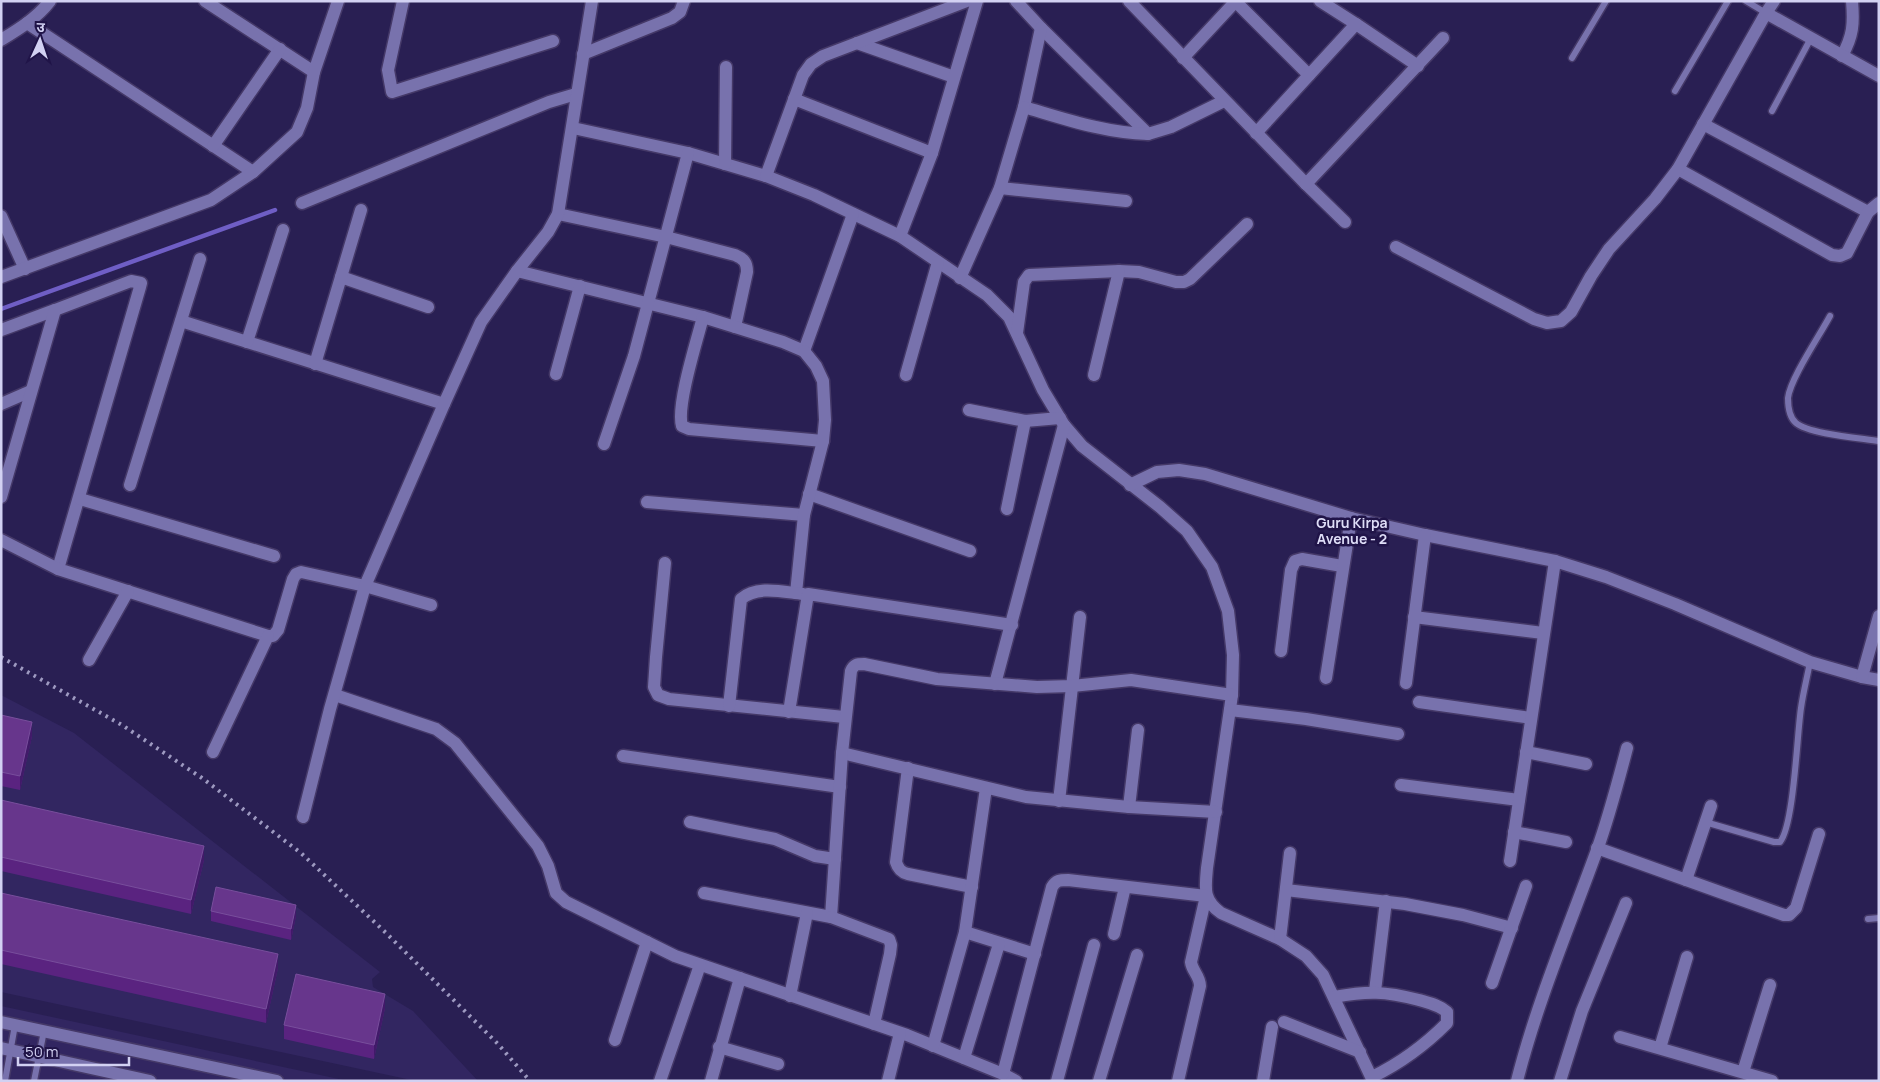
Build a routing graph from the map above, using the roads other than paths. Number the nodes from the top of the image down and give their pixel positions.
1 (50, 1) edge
2 (205, 1) edge
3 (338, 1) edge
4 (403, 1) edge
5 (592, 1) edge
6 (684, 1) edge
7 (967, 1) edge
8 (977, 1) edge
9 (1016, 1) edge
10 (1236, 1) edge
11 (1320, 1) edge
12 (1606, 1) edge
13 (1728, 1) edge
14 (1746, 1) edge
15 (1774, 1) edge
16 (1852, 1) edge
17 (1131, 2) edge
18 (1766, 13) junction
19 (27, 23) junction
20 (1356, 24) junction
21 (1041, 28) junction
22 (1444, 38) dead end
23 (1811, 38) junction
24 (1, 40) edge
25 (554, 41) dead end
26 (857, 43) junction
27 (280, 49) junction
28 (583, 54) junction
29 (1842, 56) junction
30 (1183, 58) junction
31 (1572, 58) dead end
32 (1418, 66) junction
33 (726, 67) dead end
34 (314, 72) junction
35 (1309, 75) junction
36 (1879, 76) edge
37 (954, 77) junction
38 (1675, 91) dead end
39 (576, 94) junction
40 (794, 98) junction
41 (1224, 101) junction
42 (1024, 107) junction
43 (1772, 111) dead end
44 (1702, 124) junction
45 (573, 128) junction
46 (1256, 133) junction
47 (1148, 134) junction
48 (213, 146) junction
49 (688, 153) junction
50 (932, 153) junction
51 (725, 164) junction
52 (1678, 169) junction
53 (253, 172) junction
54 (766, 176) junction
55 (1306, 184) junction
56 (1000, 188) junction
57 (302, 202) dead end
58 (1126, 202) dead end
59 (1879, 203) edge
60 (361, 210) dead end
61 (1868, 212) junction
62 (558, 214) junction
63 (853, 214) junction
64 (1, 216) edge
65 (1345, 222) dead end
66 (1247, 224) dead end
67 (283, 230) dead end
68 (900, 236) junction
69 (666, 237) junction
70 (1396, 247) dead end
71 (200, 259) dead end
72 (938, 262) junction
73 (25, 269) junction
74 (517, 271) junction
75 (1119, 271) junction
76 (1, 277) edge
77 (341, 277) junction
78 (960, 278) junction
79 (580, 286) junction
80 (648, 304) junction
81 (428, 307) dead end
82 (55, 310) junction
83 (1830, 316) dead end
84 (703, 317) junction
85 (181, 322) junction
86 (735, 327) junction
87 (1, 330) edge
88 (1017, 333) junction
89 (247, 342) junction
90 (804, 351) junction
91 (316, 364) junction
92 (556, 374) dead end
93 (1094, 374) dead end
94 (906, 375) dead end
95 (31, 391) junction
96 (1, 404) edge
97 (444, 404) junction
98 (969, 410) dead end
99 (1025, 421) junction
100 (1062, 422) junction
101 (822, 441) junction
102 (1879, 441) edge
103 (604, 444) dead end
104 (130, 485) dead end
105 (1130, 485) junction
106 (809, 494) junction
107 (1, 497) edge
108 (80, 499) junction
109 (647, 502) dead end
110 (1007, 508) dead end
111 (804, 515) junction
112 (1351, 518) junction
113 (1425, 535) junction
114 (1, 540) edge
115 (970, 551) dead end
116 (274, 556) dead end
117 (1555, 561) junction
118 (665, 563) dead end
119 (1342, 566) junction
120 (58, 569) junction
121 (366, 586) junction
122 (128, 591) junction
123 (802, 594) junction
124 (431, 605) dead end
125 (1879, 616) edge
126 (1080, 617) dead end
127 (1414, 617) junction
128 (1012, 625) junction
129 (1543, 633) junction
130 (268, 636) junction
131 (1281, 652) dead end
132 (89, 660) dead end
133 (1810, 662) junction
134 (1862, 677) junction
135 (1326, 678) dead end
136 (1879, 680) edge
137 (1406, 683) dead end
138 (995, 684) junction
139 (1072, 686) junction
140 (335, 694) junction
141 (1232, 695) junction
142 (1419, 702) dead end
143 (728, 706) junction
144 (1230, 710) junction
145 (789, 712) junction
146 (844, 717) junction
147 (1531, 718) junction
148 (1138, 730) dead end
149 (1398, 734) dead end
150 (1627, 748) dead end
151 (213, 752) dead end
152 (1526, 752) junction
153 (842, 753) junction
154 (623, 756) dead end
155 (1586, 764) dead end
156 (908, 768) junction
157 (1401, 785) dead end
158 (840, 787) junction
159 (986, 788) junction
160 (1519, 800) junction
161 (1059, 801) junction
162 (1710, 806) dead end
163 (1128, 807) junction
164 (1216, 812) junction
165 (303, 817) dead end
166 (690, 822) dead end
167 (1705, 822) junction
168 (1514, 832) junction
169 (1819, 834) dead end
170 (1566, 842) dead end
171 (1598, 848) junction
172 (1290, 853) dead end
173 (835, 859) junction
174 (1510, 861) dead end
175 (1686, 880) junction
176 (1526, 886) dead end
177 (972, 887) junction
178 (1125, 887) junction
179 (1286, 890) junction
180 (704, 894) dead end
181 (1206, 896) junction
182 (1386, 902) junction
183 (1626, 903) dead end
184 (807, 913) junction
185 (831, 917) junction
186 (1879, 918) edge
187 (1868, 919) dead end
188 (1512, 928) junction
189 (965, 932) junction
190 (1114, 934) dead end
191 (1280, 939) junction
192 (647, 942) junction
193 (999, 944) junction
194 (1094, 945) dead end
195 (1035, 954) junction
196 (1136, 955) dead end
197 (1687, 956) dead end
198 (700, 965) junction
199 (740, 978) junction
200 (1492, 984) dead end
201 (1770, 985) dead end
202 (1375, 991) junction
203 (790, 996) junction
204 (1334, 997) junction
205 (1, 1022) edge
206 (874, 1024) junction
207 (15, 1025) junction
208 (44, 1031) junction
209 (900, 1033) junction
210 (1620, 1037) dead end
211 (615, 1040) dead end
212 (933, 1046) junction
213 (720, 1047) junction
214 (1660, 1048) junction
215 (6, 1049) edge
216 (1360, 1052) junction
217 (38, 1056) junction
218 (964, 1058) junction
219 (778, 1064) dead end
220 (1743, 1072) junction
221 (1003, 1074) junction
222 (1372, 1079) edge
223 (5, 1081) edge
224 (34, 1081) edge
225 (150, 1081) edge
226 (277, 1081) edge
227 (660, 1081) edge
228 (711, 1081) edge
229 (888, 1081) edge
230 (1015, 1081) edge
231 (1057, 1081) edge
232 (1100, 1081) edge
233 (1178, 1081) edge
234 (1263, 1081) edge
235 (1517, 1081) edge
236 (1560, 1081) edge
237 (1772, 1081) edge

1 - 19 street
2 - 27 street
3 - 34 street
4 - 25 street
5 - 28 street
6 - 28 street
7 - 26 street
8 - 37 street
9 - 21 street
10 - 30 street
10 - 35 street
11 - 20 street
12 - 31 lane
13 - 38 lane
14 - 18 lane
15 - 18 street
16 - 29 street
17 - 30 street
18 - 23 street
18 - 44 street
19 - 24 street
19 - 48 street
20 - 32 street
20 - 35 street
21 - 42 street
21 - 47 street
22 - 32 street
23 - 29 street
23 - 43 lane
26 - 37 street
26 - 40 street
27 - 34 street
27 - 48 street
28 - 39 street
29 - 36 street
30 - 41 street
32 - 55 street
33 - 51 street
34 - 53 street
35 - 46 street
37 - 50 street
39 - 45 street
39 - 57 street
40 - 50 street
40 - 54 street
41 - 46 street
41 - 47 street
42 - 47 street
42 - 56 street
44 - 52 street
44 - 61 street
45 - 49 street
45 - 62 street
46 - 55 street
48 - 53 street
49 - 51 street
49 - 69 street
50 - 68 street
51 - 54 street
52 - 61 street
52 - 70 street
53 - 73 street
54 - 63 street
55 - 65 street
56 - 58 street
56 - 78 street
59 - 61 street
60 - 77 street
62 - 69 street
62 - 74 street
63 - 68 street
63 - 90 street
64 - 73 street
66 - 75 street
67 - 89 street
68 - 72 street
69 - 80 street
69 - 86 street
71 - 85 street
72 - 78 street
72 - 94 street
73 - 76 street
74 - 79 street
74 - 97 street
75 - 88 street
75 - 93 street
77 - 81 street
77 - 91 street
78 - 88 street
79 - 80 street
79 - 92 street
80 - 84 street
80 - 103 street
82 - 87 street
82 - 95 street
82 - 108 street
83 - 102 lane
84 - 86 street
84 - 101 street
85 - 89 street
85 - 104 street
86 - 90 street
88 - 100 street
89 - 91 street
90 - 101 street
91 - 97 street
95 - 96 street
95 - 107 street
97 - 121 street
98 - 99 street
99 - 100 street
99 - 110 street
100 - 105 street
100 - 128 street
101 - 106 street
105 - 112 street
105 - 141 street
106 - 111 street
106 - 115 street
108 - 116 street
108 - 120 street
109 - 111 street
111 - 123 street
112 - 113 street
112 - 119 street
113 - 117 street
113 - 127 street
114 - 120 street
117 - 129 street
117 - 133 street
118 - 143 street
119 - 131 street
119 - 135 street
120 - 122 street
121 - 124 street
121 - 130 street
121 - 140 street
122 - 130 street
122 - 132 street
123 - 128 street
123 - 143 street
123 - 145 street
125 - 134 street
126 - 139 street
127 - 129 street
127 - 137 street
128 - 138 street
129 - 147 street
130 - 151 street
133 - 134 street
133 - 167 lane
134 - 136 street
138 - 139 street
138 - 146 street
139 - 141 street
139 - 161 street
140 - 165 street
140 - 192 street
141 - 144 street
142 - 147 street
143 - 145 street
144 - 149 street
144 - 164 street
145 - 146 street
146 - 153 street
147 - 152 street
148 - 163 street
150 - 171 street
152 - 155 street
152 - 160 street
153 - 156 street
153 - 158 street
154 - 158 street
156 - 159 street
156 - 177 street
157 - 160 street
158 - 173 street
159 - 161 street
159 - 177 street
160 - 168 street
161 - 163 street
162 - 167 street
163 - 164 street
164 - 181 street
166 - 173 street
167 - 175 street
168 - 170 street
168 - 174 street
169 - 175 street
171 - 175 street
171 - 235 street
172 - 179 street
173 - 185 street
176 - 188 street
177 - 189 street
178 - 181 street
178 - 190 street
178 - 195 street
179 - 182 street
179 - 191 street
180 - 184 street
181 - 191 street
181 - 233 street
182 - 188 street
182 - 202 street
183 - 236 street
184 - 185 street
184 - 203 street
185 - 206 street
186 - 187 lane
188 - 200 street
189 - 193 street
189 - 212 street
191 - 204 street
192 - 198 street
192 - 211 street
193 - 195 street
193 - 218 street
194 - 231 street
195 - 221 street
196 - 232 street
197 - 214 street
198 - 199 street
198 - 227 street
199 - 203 street
199 - 213 street
201 - 220 street
202 - 204 street
202 - 222 street
203 - 206 street
204 - 216 street
205 - 207 street
206 - 209 street
207 - 208 street
207 - 215 lane
208 - 217 lane
208 - 226 street
209 - 212 street
209 - 229 street
210 - 214 street
212 - 218 street
213 - 219 street
213 - 228 street
214 - 220 street
215 - 217 street
215 - 223 lane
216 - 222 street
216 - 234 street
217 - 224 lane
217 - 225 street
218 - 221 street
220 - 237 street
221 - 230 street

